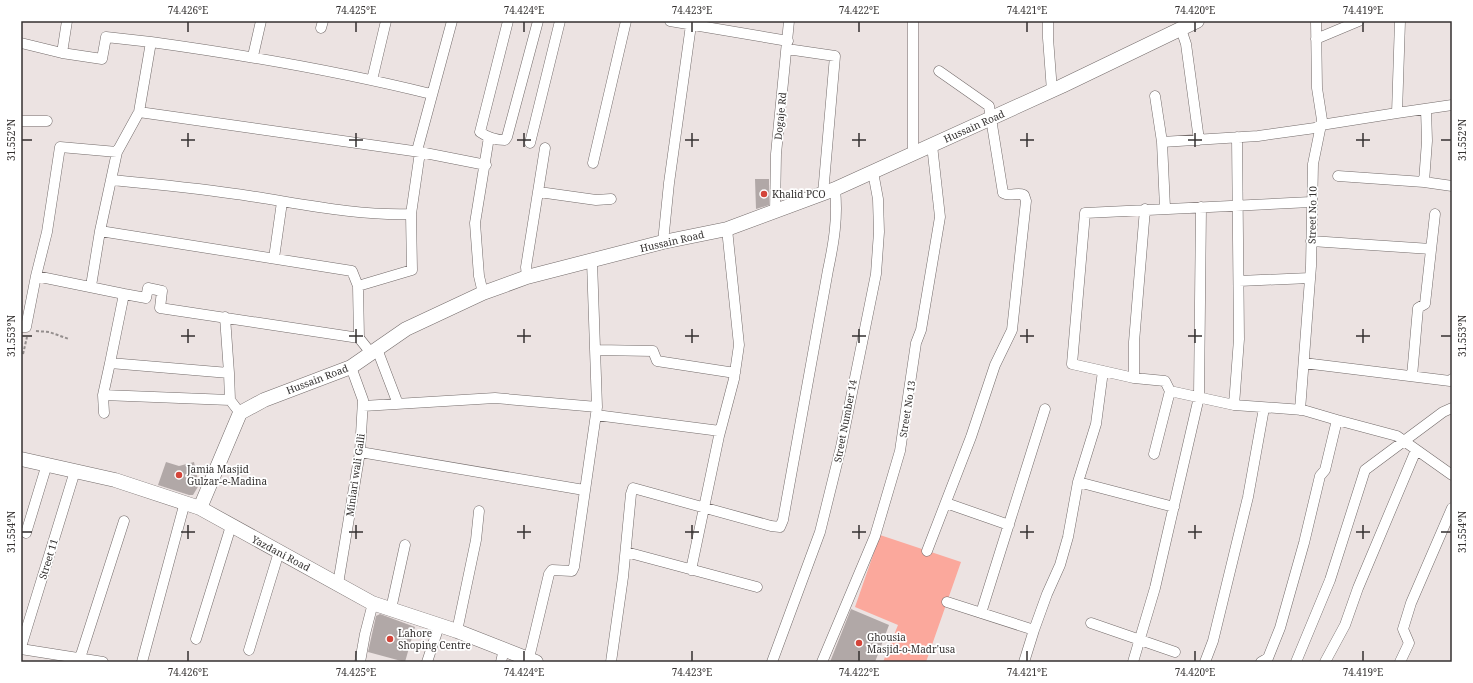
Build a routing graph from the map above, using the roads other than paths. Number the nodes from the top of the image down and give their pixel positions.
1 (67, 21) edge
2 (261, 21) edge
3 (386, 21) edge
4 (452, 21) edge
5 (508, 21) edge
6 (538, 21) edge
7 (560, 21) edge
8 (626, 21) edge
9 (670, 21) edge
10 (789, 21) edge
11 (914, 21) edge
12 (1048, 21) edge
13 (1198, 21) edge
14 (1316, 21) edge
15 (1359, 21) edge
16 (1400, 21) edge
17 (707, 24) edge
18 (691, 25) junction
19 (1181, 29) junction
20 (1316, 39) junction
21 (150, 42) junction
22 (21, 43) edge
23 (788, 45) junction
24 (62, 53) junction
25 (253, 56) junction
26 (938, 71) dead end
27 (372, 80) junction
28 (1052, 91) junction
29 (431, 94) junction
30 (1155, 96) dead end
31 (1452, 105) edge
32 (1426, 109) junction
33 (139, 112) junction
34 (1397, 113) junction
35 (992, 118) junction
36 (21, 121) edge
37 (47, 121) dead end
38 (1321, 125) junction
39 (489, 137) junction
40 (1237, 137) junction
41 (1199, 140) junction
42 (1162, 142) junction
43 (530, 143) dead end
44 (932, 145) junction
45 (545, 148) dead end
46 (117, 152) junction
47 (420, 152) junction
48 (913, 154) junction
49 (592, 163) dead end
50 (486, 165) junction
51 (873, 172) junction
52 (1338, 176) dead end
53 (112, 180) junction
54 (1424, 182) junction
55 (1452, 186) edge
56 (829, 191) junction
57 (539, 192) junction
58 (611, 199) dead end
59 (282, 202) junction
60 (1311, 202) junction
61 (1237, 205) junction
62 (1200, 207) junction
63 (1165, 208) junction
64 (1145, 209) junction
65 (775, 211) junction
66 (411, 214) junction
67 (1435, 214) dead end
68 (727, 229) junction
69 (100, 230) junction
70 (1311, 241) junction
71 (663, 242) junction
72 (1431, 249) junction
73 (274, 258) junction
74 (592, 261) junction
75 (36, 276) junction
76 (527, 277) junction
77 (1310, 278) junction
78 (1239, 281) junction
79 (91, 286) junction
80 (358, 286) junction
81 (483, 293) junction
82 (124, 294) junction
83 (225, 317) junction
84 (25, 328) edge
85 (359, 338) junction
86 (597, 350) junction
87 (374, 351) junction
88 (110, 363) junction
89 (1304, 363) junction
90 (351, 367) junction
91 (1103, 371) junction
92 (229, 373) junction
93 (735, 373) junction
94 (1412, 376) junction
95 (1134, 378) junction
96 (1452, 380) edge
97 (1170, 391) junction
98 (103, 395) junction
99 (1199, 397) junction
100 (230, 400) junction
101 (398, 404) junction
102 (1234, 405) junction
103 (362, 406) junction
104 (1264, 408) junction
105 (1452, 408) edge
106 (1045, 409) dead end
107 (1300, 410) junction
108 (597, 411) junction
109 (104, 413) dead end
110 (240, 413) junction
111 (1337, 420) junction
112 (720, 432) junction
113 (1406, 441) junction
114 (1416, 450) junction
115 (360, 452) junction
116 (1154, 454) dead end
117 (21, 459) edge
118 (47, 464) junction
119 (75, 471) junction
120 (1452, 475) edge
121 (1078, 482) junction
122 (584, 490) junction
123 (185, 502) junction
124 (946, 503) junction
125 (704, 507) junction
126 (1174, 507) junction
127 (200, 508) junction
128 (1452, 508) edge
129 (479, 511) dead end
130 (124, 521) dead end
131 (1008, 525) junction
132 (231, 526) junction
133 (26, 533) dead end
134 (404, 545) dead end
135 (927, 551) dead end
136 (279, 552) junction
137 (626, 552) junction
138 (691, 570) junction
139 (338, 584) junction
140 (757, 587) dead end
141 (947, 602) dead end
142 (373, 603) junction
143 (391, 609) junction
144 (981, 613) junction
145 (1091, 623) dead end
146 (439, 626) junction
147 (1034, 630) junction
148 (457, 631) junction
149 (196, 640) dead end
150 (1140, 640) junction
151 (21, 648) edge
152 (249, 650) dead end
153 (1174, 652) dead end
154 (503, 655) edge
155 (80, 658) junction
156 (532, 660) edge
157 (1269, 661) edge
158 (103, 662) edge
159 (142, 662) edge
160 (360, 662) edge
161 (427, 662) edge
162 (610, 662) edge
163 (772, 662) edge
164 (822, 662) edge
165 (1024, 662) edge
166 (1133, 662) edge
167 (1205, 662) edge
168 (1296, 662) edge
169 (1326, 662) edge
170 (1400, 662) edge

1 - 24 street
2 - 25 street
3 - 27 street
4 - 29 street
5 - 39 street
6 - 39 street
7 - 43 street
8 - 49 street
9 - 18 street
10 - 23 street, Dogaje Rd
11 - 48 street
12 - 28 street
13 - 19 street, Hussain Road
14 - 20 street, Street No 10
15 - 20 street
16 - 34 street
17 - 18 street
17 - 23 street
18 - 71 street
19 - 28 street, Hussain Road
19 - 41 street
20 - 38 street, Street No 10
21 - 24 street
21 - 25 street
21 - 33 street
22 - 24 street
23 - 56 street
23 - 65 street, Dogaje Rd
25 - 27 street
26 - 35 street
27 - 29 street
28 - 35 street, Hussain Road
29 - 47 street
30 - 42 street
31 - 32 street
32 - 34 street
32 - 54 street
33 - 46 street
33 - 47 street
34 - 38 street
35 - 44 street, Hussain Road
35 - 124 street
36 - 37 street
38 - 40 street
38 - 60 street, Street No 10
39 - 50 street
40 - 41 street
40 - 61 street
41 - 42 street
42 - 63 street
44 - 48 street, Hussain Road
44 - 164 street, Street No 13
45 - 57 street
46 - 53 street
46 - 75 street
47 - 50 street
47 - 66 street
48 - 51 street, Hussain Road
50 - 81 street
51 - 56 street, Hussain Road
51 - 163 street, Street Number 14
52 - 54 street
53 - 59 street
53 - 69 street
54 - 55 street
56 - 65 street, Hussain Road
56 - 125 street
57 - 58 street
57 - 76 street
59 - 66 street
59 - 73 street
60 - 61 street
60 - 70 street, Street No 10
61 - 62 street
61 - 78 street
62 - 63 street
62 - 99 street
63 - 64 street
64 - 91 street
64 - 95 street
65 - 68 street, Hussain Road
66 - 80 street
67 - 72 street
68 - 71 street, Hussain Road
68 - 93 street
69 - 73 street
69 - 79 street
70 - 72 street
70 - 77 street, Street No 10
71 - 74 street, Hussain Road
72 - 94 street
73 - 80 street
74 - 76 street, Hussain Road
74 - 86 street
75 - 79 street
75 - 84 street
76 - 81 street, Hussain Road
77 - 78 street
77 - 89 street, Street No 10
78 - 102 street
79 - 82 street
80 - 85 street
81 - 87 street, Hussain Road
82 - 83 street
82 - 88 street
83 - 85 street
83 - 92 street
85 - 87 street
86 - 93 street
86 - 108 street
87 - 90 street, Hussain Road
87 - 101 street
88 - 92 street
88 - 98 street
89 - 94 street
89 - 107 street, Street No 10
90 - 103 street, Miniari wali Galli
90 - 110 street, Hussain Road
91 - 95 street
91 - 121 street
92 - 100 street
93 - 112 street
94 - 96 street
95 - 97 street
97 - 99 street
97 - 116 street
98 - 100 street
98 - 109 street
99 - 102 street
99 - 126 street
100 - 110 street
101 - 103 street
101 - 108 street
102 - 104 street
103 - 115 street, Miniari wali Galli
104 - 107 street
104 - 167 street
105 - 113 street
106 - 131 street
107 - 111 street
108 - 112 street
108 - 122 street
110 - 127 street
111 - 113 street
111 - 157 street
112 - 125 street
113 - 114 street
113 - 168 street
114 - 120 street
114 - 169 street
115 - 122 street
115 - 139 street, Miniari wali Galli
117 - 118 street, Yazdani Road
118 - 119 street, Yazdani Road
118 - 133 street
119 - 123 street, Yazdani Road
119 - 151 street, Street 11
121 - 126 street
121 - 147 street
122 - 156 street
123 - 127 street, Yazdani Road
123 - 159 street
124 - 131 street
124 - 135 street
125 - 137 street
125 - 138 street
126 - 150 street
127 - 132 street, Yazdani Road
128 - 170 street
129 - 148 street
130 - 155 street
131 - 144 street
132 - 136 street, Yazdani Road
132 - 149 street
134 - 143 street
136 - 139 street, Yazdani Road
136 - 152 street
137 - 138 street
137 - 162 street
138 - 140 street
139 - 142 street, Yazdani Road
141 - 144 street
142 - 143 street, Yazdani Road
142 - 160 street
143 - 146 street, Yazdani Road
144 - 147 street
145 - 150 street
146 - 148 street, Yazdani Road
146 - 161 street
147 - 165 street
148 - 154 street, Yazdani Road
150 - 153 street
150 - 166 street
151 - 155 street
154 - 156 street, Yazdani Road
155 - 158 street

